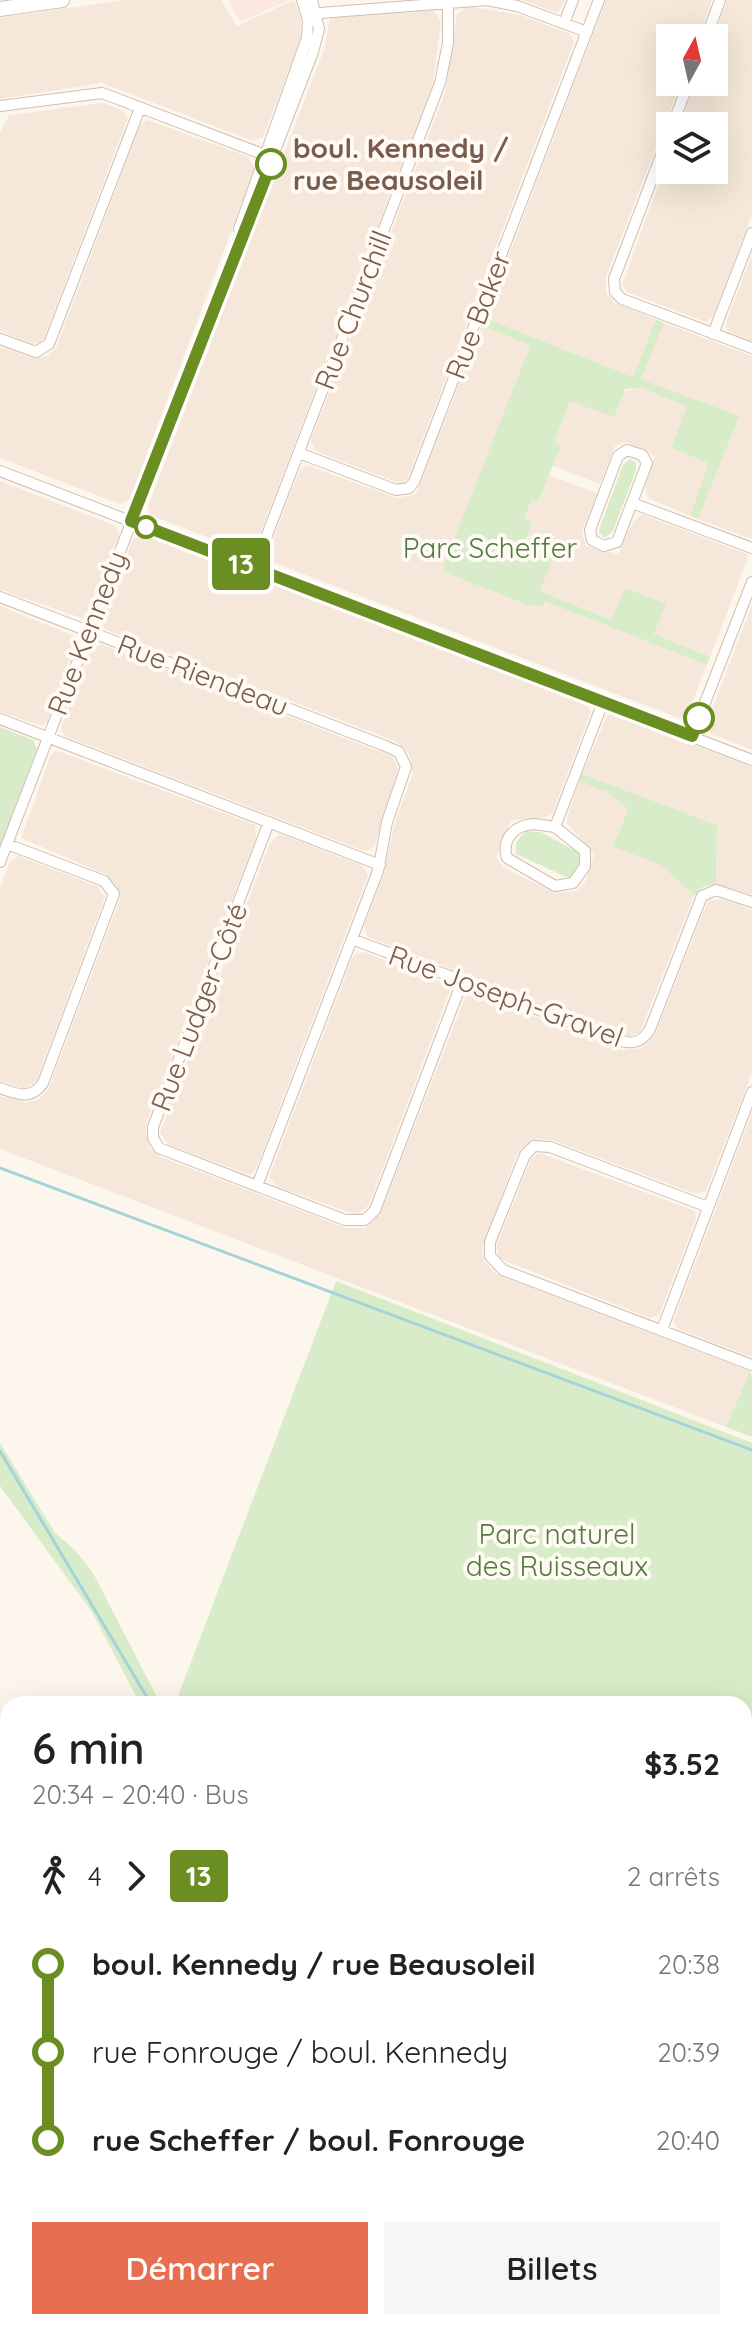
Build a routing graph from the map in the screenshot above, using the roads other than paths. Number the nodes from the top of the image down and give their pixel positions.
1 (62, 0) edge
2 (302, 0) edge
3 (312, 0) edge
4 (573, 0) edge
5 (599, 0) edge
6 (720, 0) edge
7 (448, 1) edge
8 (0, 9) edge
9 (312, 13) junction
10 (564, 23) junction
11 (711, 24) edge
12 (587, 32) junction
13 (1, 107) edge
14 (140, 108) junction
15 (269, 157) junction
16 (656, 170) edge
17 (752, 233) edge
18 (713, 334) junction
19 (0, 339) edge
20 (752, 348) edge
21 (299, 453) junction
22 (0, 471) edge
23 (632, 503) junction
24 (131, 521) junction
25 (752, 548) edge
26 (254, 569) junction
27 (752, 582) edge
28 (0, 597) edge
29 (88, 631) junction
30 (603, 702) junction
31 (0, 719) edge
32 (692, 736) junction
33 (47, 737) junction
34 (752, 760) edge
35 (269, 822) junction
36 (555, 827) junction
37 (7, 844) junction
38 (0, 862) edge
39 (380, 865) junction
40 (752, 902) edge
41 (352, 939) junction
42 (462, 982) junction
43 (0, 1088) edge
44 (752, 1092) edge
45 (257, 1186) junction
46 (708, 1207) junction
47 (662, 1330) junction
48 (752, 1365) edge

1 - 8 main road
2 - 9 street, Rue Kennedy
3 - 9 street, Rue Kennedy
4 - 10 street
5 - 12 street, Rue Baker
6 - 11 street
7 - 9 street
7 - 10 street
7 - 21 street, Rue Churchill
9 - 15 street, Rue Kennedy
10 - 12 street
12 - 21 street, Rue Baker
13 - 14 street
14 - 15 street
14 - 19 street
15 - 24 street, Rue Kennedy
16 - 18 street
17 - 18 street
18 - 20 street
21 - 26 street, Rue Churchill
22 - 24 street
23 - 23 street
23 - 25 street
24 - 26 street
24 - 29 street, Rue Kennedy
26 - 30 street
27 - 32 street
28 - 29 street, Rue Riendeau
29 - 33 street, Rue Kennedy
29 - 39 street, Rue Riendeau
30 - 32 street
30 - 36 street
31 - 33 street
32 - 34 street
33 - 35 street
33 - 37 street, Rue Kennedy
35 - 39 street
35 - 45 street, Rue Ludger-Côté
36 - 36 street
37 - 38 street, Rue Kennedy
37 - 43 street
39 - 41 street
40 - 42 street, Rue Joseph-Gravel
41 - 42 street, Rue Joseph-Gravel
41 - 45 street
42 - 45 street, Rue Ludger-Côté
44 - 46 street
46 - 47 street
46 - 47 street
47 - 48 street

